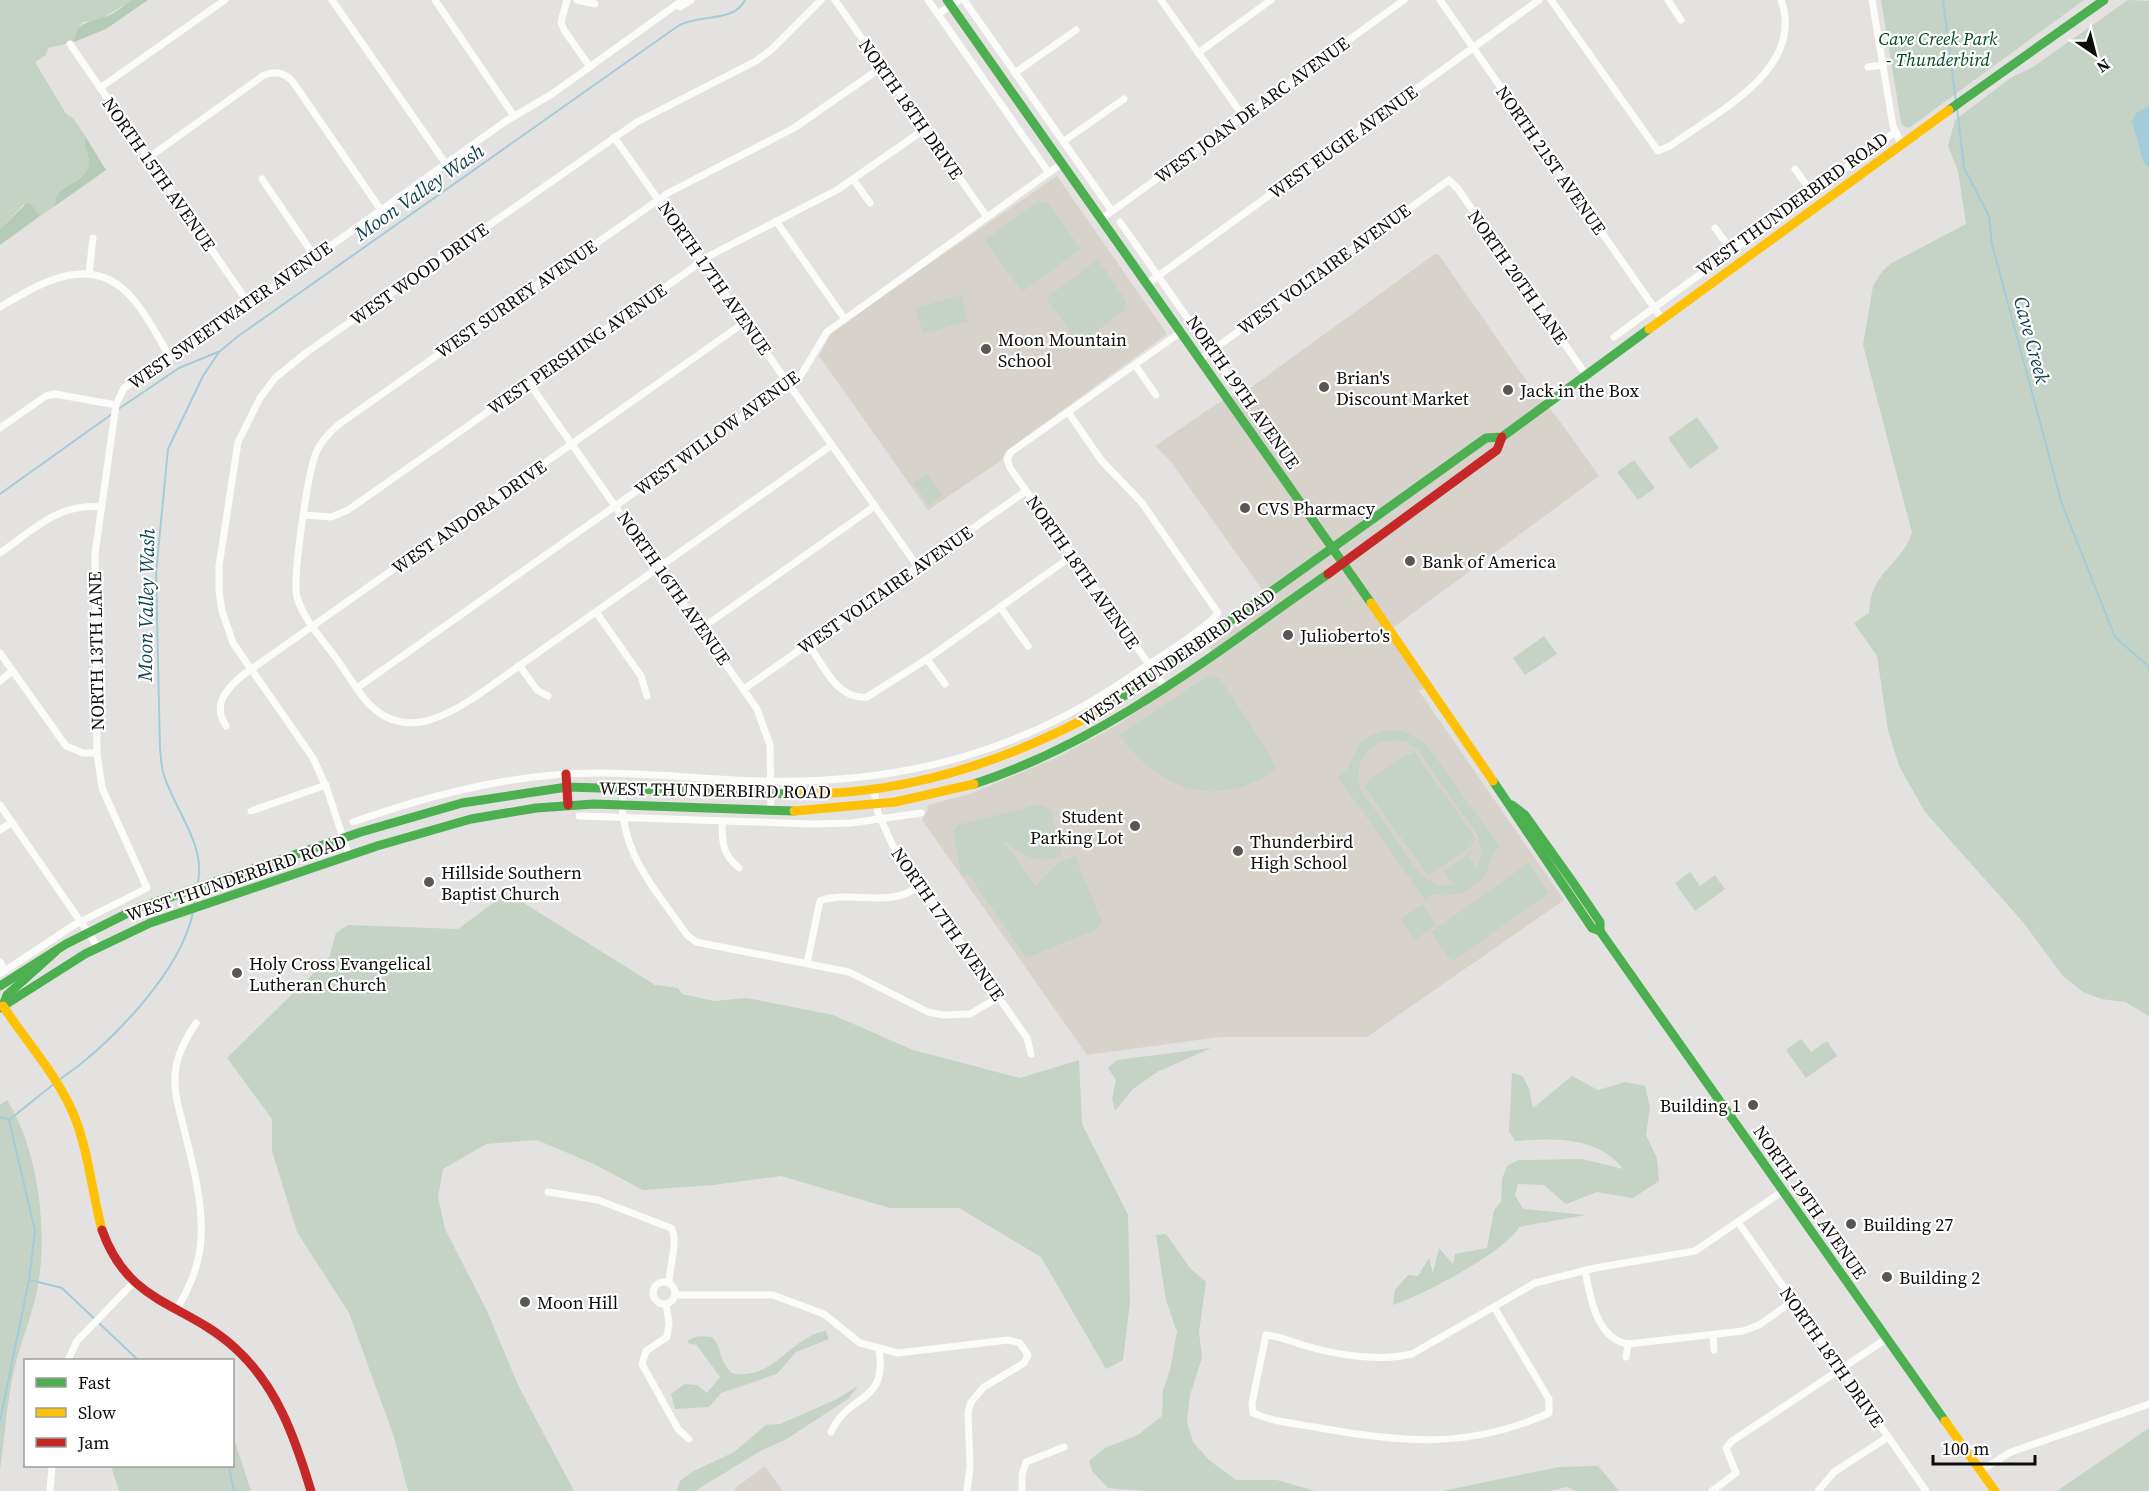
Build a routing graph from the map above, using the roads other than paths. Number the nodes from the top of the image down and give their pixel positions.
1 (225, 0) edge
2 (332, 0) edge
3 (435, 0) edge
4 (567, 0) edge
5 (577, 0) edge
6 (683, 0) edge
7 (692, 0) edge
8 (821, 0) edge
9 (835, 0) edge
10 (928, 0) edge
11 (964, 0) edge
12 (1161, 0) edge
13 (1271, 0) edge
14 (1404, 0) edge
15 (1440, 0) edge
16 (1539, 0) edge
17 (1551, 0) edge
18 (1668, 0) edge
19 (1781, 0) edge
20 (1872, 0) edge
21 (2104, 0) edge
22 (952, 2) edge
23 (595, 4) dead end
24 (938, 14) junction
25 (1681, 20) dead end
26 (1076, 30) dead end
27 (70, 44) dead end
28 (617, 47) junction
29 (1473, 48) junction
30 (1198, 53) junction
31 (1883, 65) junction
32 (590, 67) junction
33 (882, 67) junction
34 (1868, 67) dead end
35 (1015, 73) junction
36 (100, 88) junction
37 (1124, 99) dead end
38 (514, 116) junction
39 (1243, 116) junction
40 (925, 129) junction
41 (1895, 132) junction
42 (614, 137) junction
43 (1064, 141) junction
44 (1901, 144) junction
45 (148, 158) junction
46 (446, 164) junction
47 (1061, 164) junction
48 (1795, 169) dead end
49 (1049, 173) junction
50 (262, 179) dead end
51 (853, 179) junction
52 (1449, 180) joint
53 (1812, 193) junction
54 (659, 199) junction
55 (870, 203) dead end
56 (381, 210) junction
57 (1112, 212) junction
58 (987, 218) junction
59 (1100, 220) junction
60 (776, 221) junction
61 (1120, 222) dead end
62 (1715, 228) dead end
63 (93, 238) dead end
64 (1732, 251) junction
65 (315, 257) junction
66 (702, 261) junction
67 (89, 274) junction
68 (1158, 276) junction
69 (1147, 284) junction
70 (249, 304) junction
71 (0, 307) edge
72 (1654, 308) junction
73 (844, 318) junction
74 (1662, 319) junction
75 (745, 322) junction
76 (1181, 332) junction
77 (1614, 337) dead end
78 (1210, 352) junction
79 (171, 357) junction
80 (1200, 359) junction
81 (1135, 365) junction
82 (1586, 375) junction
83 (529, 383) junction
84 (789, 384) junction
85 (1156, 395) dead end
86 (1243, 397) dead end
87 (116, 406) junction
88 (1068, 412) junction
89 (0, 428) edge
90 (1502, 436) junction
91 (572, 444) junction
92 (832, 445) junction
93 (1026, 491) junction
94 (616, 506) junction
95 (875, 506) junction
96 (102, 507) junction
97 (304, 516) junction
98 (1333, 550) junction
99 (0, 553) edge
100 (1072, 556) junction
101 (1343, 564) junction
102 (659, 567) junction
103 (918, 567) junction
104 (1000, 607) junction
105 (596, 612) junction
106 (1225, 625) junction
107 (313, 626) junction
108 (702, 628) junction
109 (1235, 639) junction
110 (808, 644) junction
111 (1028, 646) dead end
112 (0, 653) edge
113 (927, 659) junction
114 (519, 665) junction
115 (1149, 665) junction
116 (12, 670) junction
117 (251, 670) junction
118 (1156, 675) junction
119 (0, 681) edge
120 (945, 684) dead end
121 (1165, 687) junction
122 (357, 688) junction
123 (744, 689) junction
124 (548, 696) dead end
125 (647, 696) dead end
126 (226, 726) dead end
127 (97, 753) junction
128 (566, 774) junction
129 (771, 781) junction
130 (326, 785) junction
131 (567, 787) junction
132 (623, 787) junction
133 (874, 790) junction
134 (771, 793) junction
135 (0, 805) edge
136 (568, 805) junction
137 (621, 805) junction
138 (876, 805) junction
139 (251, 811) dead end
140 (771, 811) junction
141 (921, 813) dead end
142 (374, 815) junction
143 (621, 815) junction
144 (579, 816) dead end
145 (880, 819) junction
146 (723, 821) junction
147 (12, 822) junction
148 (353, 822) dead end
149 (378, 826) junction
150 (0, 830) edge
151 (343, 838) junction
152 (350, 856) junction
153 (739, 868) dead end
154 (231, 877) junction
155 (920, 885) junction
156 (147, 888) joint
157 (237, 894) junction
158 (81, 921) junction
159 (88, 931) junction
160 (61, 946) junction
161 (98, 947) junction
162 (0, 962) edge
163 (807, 963) junction
164 (3, 972) edge
165 (0, 987) edge
166 (999, 997) junction
167 (1, 1007) edge
168 (196, 1023) dead end
169 (1031, 1054) dead end
170 (1783, 1191) junction
171 (548, 1192) dead end
172 (1738, 1222) junction
173 (1585, 1270) junction
174 (133, 1283) junction
175 (669, 1283) junction
176 (675, 1295) junction
177 (1793, 1301) junction
178 (666, 1304) junction
179 (1494, 1307) junction
180 (176, 1311) junction
181 (1713, 1335) junction
182 (1886, 1339) junction
183 (1628, 1344) junction
184 (879, 1349) junction
185 (1714, 1350) dead end
186 (1626, 1357) dead end
187 (68, 1359) edge
188 (1842, 1370) junction
189 (2149, 1404) edge
190 (831, 1432) dead end
191 (1888, 1437) junction
192 (689, 1439) dead end
193 (1064, 1447) dead end
194 (52, 1467) edge
195 (1980, 1471) junction
196 (50, 1491) edge
197 (311, 1491) edge
198 (967, 1491) edge
199 (1022, 1491) edge
200 (1712, 1491) edge
201 (1818, 1491) edge
202 (1926, 1491) edge
203 (1995, 1491) edge

1 - 36 street
2 - 46 street
3 - 38 street
4 - 32 street
5 - 23 street
6 - 28 street, WEST SWEETWATER AVENUE
7 - 28 street, WEST SWEETWATER AVENUE
8 - 42 street, WEST WOOD DRIVE
9 - 33 street, NORTH 18TH DRIVE
10 - 24 street
11 - 35 street
12 - 30 street
13 - 30 street
14 - 39 street, WEST JOAN DE ARC AVENUE
15 - 29 street, NORTH 21ST AVENUE
16 - 29 street, WEST EUGIE AVENUE
17 - 19 street
18 - 25 street
20 - 31 street
21 - 44 main road, WEST THUNDERBIRD ROAD
22 - 24 street
22 - 47 main road, NORTH 19TH AVENUE
24 - 49 street
26 - 35 street
27 - 36 street, NORTH 15TH AVENUE
28 - 32 street, WEST SWEETWATER AVENUE
29 - 68 street, WEST EUGIE AVENUE
29 - 72 street, NORTH 21ST AVENUE
30 - 39 street
31 - 34 street
31 - 41 street
32 - 38 street, WEST SWEETWATER AVENUE
33 - 40 street, NORTH 18TH DRIVE
33 - 54 street, WEST SURREY AVENUE
35 - 43 street
36 - 45 street, NORTH 15TH AVENUE
37 - 43 street
38 - 46 street, WEST SWEETWATER AVENUE
39 - 57 street, WEST JOAN DE ARC AVENUE
40 - 51 street, WEST PERSHING AVENUE
40 - 58 street, NORTH 18TH DRIVE
41 - 44 street
41 - 53 street, WEST THUNDERBIRD ROAD
42 - 54 street, NORTH 17TH AVENUE
42 - 117 street, WEST WOOD DRIVE
43 - 57 street
44 - 74 main road, WEST THUNDERBIRD ROAD
45 - 56 street
45 - 70 street, NORTH 15TH AVENUE
46 - 56 street, WEST SWEETWATER AVENUE
47 - 49 street, WEST WILLOW AVENUE
47 - 59 main road, NORTH 19TH AVENUE
48 - 53 street, WEST THUNDERBIRD ROAD
49 - 58 street, WEST WILLOW AVENUE
50 - 65 street
51 - 55 street
51 - 60 street, WEST PERSHING AVENUE
52 - 78 street, WEST VOLTAIRE AVENUE
52 - 82 street, NORTH 20TH LANE
53 - 64 street, WEST THUNDERBIRD ROAD
54 - 66 street, NORTH 17TH AVENUE
54 - 97 street, WEST SURREY AVENUE
56 - 65 street, WEST SWEETWATER AVENUE
57 - 59 street, WEST JOAN DE ARC AVENUE
58 - 73 street, WEST WILLOW AVENUE
59 - 69 main road, NORTH 19TH AVENUE
60 - 66 street, WEST PERSHING AVENUE
60 - 73 street
61 - 68 street, NORTH 19TH AVENUE
62 - 64 street, WEST THUNDERBIRD ROAD
63 - 67 street
64 - 72 street, WEST THUNDERBIRD ROAD
65 - 70 street, WEST SWEETWATER AVENUE
66 - 75 street, NORTH 17TH AVENUE
66 - 83 street, WEST PERSHING AVENUE
67 - 71 street
67 - 79 street
68 - 69 street, WEST EUGIE AVENUE
68 - 78 street, NORTH 19TH AVENUE
69 - 76 main road, NORTH 19TH AVENUE
70 - 79 street, WEST SWEETWATER AVENUE
72 - 74 street, NORTH 21ST AVENUE
72 - 77 street, WEST THUNDERBIRD ROAD
73 - 84 street, WEST WILLOW AVENUE
74 - 82 main road, WEST THUNDERBIRD ROAD
75 - 84 street, NORTH 17TH AVENUE
75 - 91 street, WEST ANDORA DRIVE
76 - 80 main road, NORTH 19TH AVENUE
76 - 81 street
78 - 80 street, WEST VOLTAIRE AVENUE
78 - 86 street, NORTH 19TH AVENUE
79 - 87 street, WEST SWEETWATER AVENUE
80 - 98 main road, NORTH 19TH AVENUE
81 - 85 street
81 - 88 street
82 - 90 main road, WEST THUNDERBIRD ROAD
83 - 91 street, NORTH 16TH AVENUE
83 - 97 street, WEST PERSHING AVENUE
84 - 92 street, NORTH 17TH AVENUE
84 - 94 street, WEST WILLOW AVENUE
87 - 89 street
87 - 96 street, NORTH 13TH LANE
88 - 93 street, NORTH 18TH AVENUE
88 - 115 street, WEST THUNDERBIRD ROAD
90 - 98 main road, WEST THUNDERBIRD ROAD
90 - 101 main road, WEST THUNDERBIRD ROAD
91 - 94 street, NORTH 16TH AVENUE
91 - 107 street, WEST ANDORA DRIVE
92 - 95 street, NORTH 17TH AVENUE
92 - 102 street
93 - 100 street, NORTH 18TH AVENUE
93 - 103 street, WEST VOLTAIRE AVENUE
94 - 102 street, NORTH 16TH AVENUE
94 - 122 street, WEST WILLOW AVENUE
95 - 103 street, NORTH 17TH AVENUE
95 - 108 street
96 - 99 street
96 - 127 street, NORTH 13TH LANE
97 - 107 street, WEST SURREY AVENUE
98 - 101 main road, NORTH 19TH AVENUE
98 - 106 main road, WEST THUNDERBIRD ROAD
100 - 104 street
100 - 115 street, NORTH 18TH AVENUE
101 - 109 main road, WEST THUNDERBIRD ROAD
101 - 170 main road, NORTH 19TH AVENUE
102 - 105 street
102 - 108 street, NORTH 16TH AVENUE
103 - 110 street, WEST VOLTAIRE AVENUE
104 - 111 street
104 - 113 street
105 - 114 street
105 - 125 street
106 - 109 main road
106 - 118 main road, WEST THUNDERBIRD ROAD
107 - 117 street, WEST ANDORA DRIVE
107 - 122 street, WEST SURREY AVENUE
108 - 123 street, NORTH 16TH AVENUE
109 - 121 main road, WEST THUNDERBIRD ROAD
110 - 113 street
110 - 123 street, WEST VOLTAIRE AVENUE
112 - 116 street
113 - 120 street
114 - 122 street, WEST SURREY AVENUE
114 - 124 street
115 - 118 street, NORTH 18TH AVENUE
115 - 129 street, WEST THUNDERBIRD ROAD
116 - 119 street
116 - 127 street
117 - 126 street, WEST ANDORA DRIVE
117 - 130 street, WEST WOOD DRIVE
118 - 121 street, NORTH 18TH AVENUE
118 - 133 main road, WEST THUNDERBIRD ROAD
121 - 138 main road, WEST THUNDERBIRD ROAD
123 - 129 street, NORTH 16TH AVENUE
127 - 156 street, NORTH 13TH LANE
128 - 129 street, WEST THUNDERBIRD ROAD
128 - 131 main road
128 - 142 street, WEST THUNDERBIRD ROAD
129 - 134 street, NORTH 16TH AVENUE
130 - 139 street
130 - 151 street, WEST WOOD DRIVE
131 - 132 main road, WEST THUNDERBIRD ROAD
131 - 136 main road
131 - 149 main road, WEST THUNDERBIRD ROAD
132 - 134 main road, WEST THUNDERBIRD ROAD
132 - 137 street
133 - 134 main road, WEST THUNDERBIRD ROAD
133 - 138 street, NORTH 17TH AVENUE
134 - 140 street, NORTH 16TH AVENUE
135 - 147 street
136 - 137 main road, WEST THUNDERBIRD ROAD
136 - 152 main road, WEST THUNDERBIRD ROAD
137 - 140 main road, WEST THUNDERBIRD ROAD
137 - 143 street
138 - 140 main road, WEST THUNDERBIRD ROAD
138 - 145 street, NORTH 17TH AVENUE
141 - 145 street, WEST THUNDERBIRD ROAD
142 - 148 street, WEST THUNDERBIRD ROAD
142 - 149 street
143 - 144 street, WEST THUNDERBIRD ROAD
143 - 146 street, WEST THUNDERBIRD ROAD
143 - 163 street
145 - 146 street, WEST THUNDERBIRD ROAD
145 - 155 street, NORTH 17TH AVENUE
146 - 153 street
147 - 150 street
147 - 158 street
149 - 151 main road, WEST THUNDERBIRD ROAD
151 - 152 street, WEST WOOD DRIVE
151 - 154 main road, WEST THUNDERBIRD ROAD
152 - 157 main road, WEST THUNDERBIRD ROAD
154 - 157 main road
154 - 159 main road, WEST THUNDERBIRD ROAD
155 - 163 street
155 - 166 street, NORTH 17TH AVENUE
156 - 158 street, WEST THUNDERBIRD ROAD
157 - 161 main road, WEST THUNDERBIRD ROAD
158 - 159 street
158 - 164 street, WEST THUNDERBIRD ROAD
159 - 160 main road, WEST THUNDERBIRD ROAD
159 - 161 street
160 - 165 main road, WEST THUNDERBIRD ROAD
160 - 167 main road
161 - 167 main road, WEST THUNDERBIRD ROAD
162 - 164 street
163 - 166 street
166 - 169 street, NORTH 17TH AVENUE
167 - 174 main road
168 - 180 street
170 - 172 street
170 - 182 main road, NORTH 19TH AVENUE
171 - 175 street
172 - 173 street
172 - 177 street, NORTH 18TH DRIVE
173 - 179 street
173 - 183 street
174 - 180 main road
174 - 187 street
175 - 176 street
175 - 178 street
176 - 178 street
176 - 184 street
177 - 181 street
177 - 188 street, NORTH 18TH DRIVE
178 - 192 street
179 - 179 street
180 - 197 main road
181 - 183 street
181 - 185 street
182 - 188 street
182 - 195 main road, NORTH 19TH AVENUE
183 - 186 street
184 - 190 street
184 - 198 street
188 - 191 street, NORTH 18TH DRIVE
188 - 200 street
189 - 195 street
191 - 201 street
191 - 202 street, NORTH 18TH DRIVE
193 - 199 street
194 - 196 street
195 - 203 main road, NORTH 19TH AVENUE

